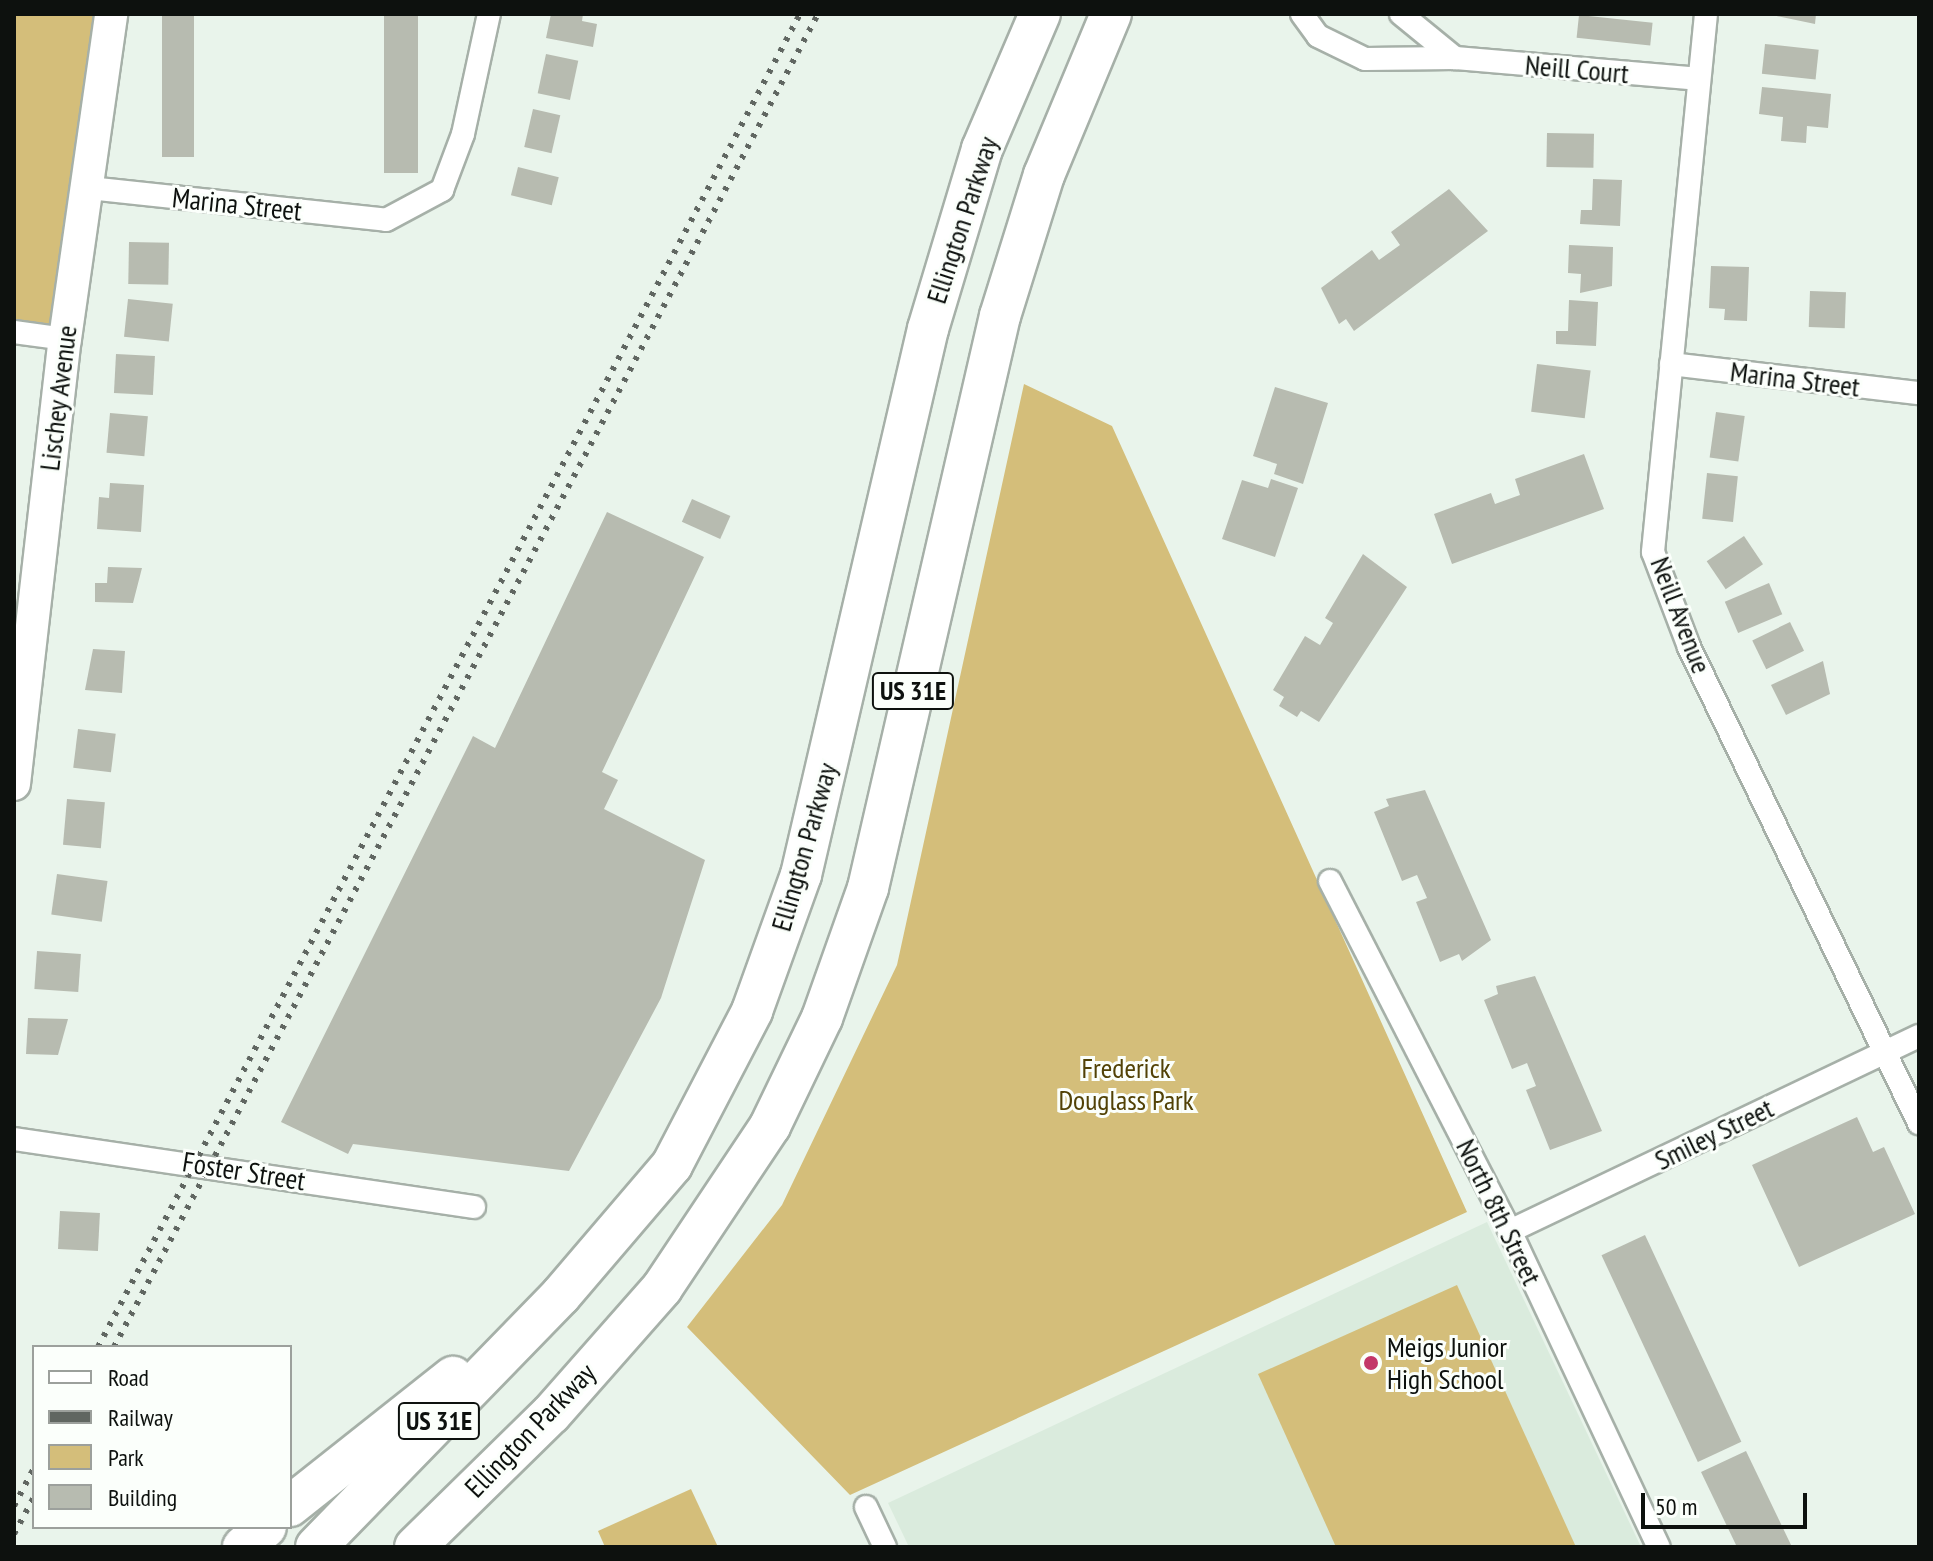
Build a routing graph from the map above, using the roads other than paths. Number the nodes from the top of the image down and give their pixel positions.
1 (111, 14) edge
2 (489, 14) edge
3 (1040, 14) edge
4 (1111, 14) edge
5 (1302, 14) edge
6 (1401, 14) edge
7 (1706, 14) edge
8 (1455, 58) junction
9 (1698, 79) junction
10 (89, 188) junction
11 (14, 332) edge
12 (65, 339) junction
13 (1671, 364) junction
14 (1919, 393) edge
15 (23, 603) edge
16 (14, 784) edge
17 (1330, 881) dead end
18 (1919, 1036) edge
19 (1885, 1052) junction
20 (1919, 1123) edge
21 (14, 1139) edge
22 (474, 1207) dead end
23 (1510, 1231) junction
24 (561, 1295) junction
25 (292, 1504) edge
26 (866, 1507) dead end
27 (264, 1529) edge
28 (243, 1547) edge
29 (316, 1547) edge
30 (415, 1547) edge
31 (885, 1547) edge
32 (1659, 1547) edge

1 - 10 street, Lischey Avenue
2 - 10 street, Marina Street
3 - 24 highway, Ellington Parkway / US 31E
4 - 30 highway, Ellington Parkway / US 31E
5 - 8 street, Neill Court
6 - 8 street
7 - 9 street, Neill Avenue
8 - 9 street, Neill Court
9 - 13 street, Neill Avenue
10 - 12 street, Lischey Avenue
11 - 12 street
12 - 15 street, Lischey Avenue
13 - 14 street, Marina Street
13 - 19 street, Neill Avenue
15 - 16 street, Lischey Avenue
17 - 23 street, North 8th Street
18 - 19 street, Smiley Street
19 - 20 street, Neill Avenue
19 - 23 street, Smiley Street
21 - 22 street, Foster Street
23 - 32 street, North 8th Street
24 - 25 highway
24 - 29 highway, Ellington Parkway / US 31E
26 - 31 street
27 - 28 highway

